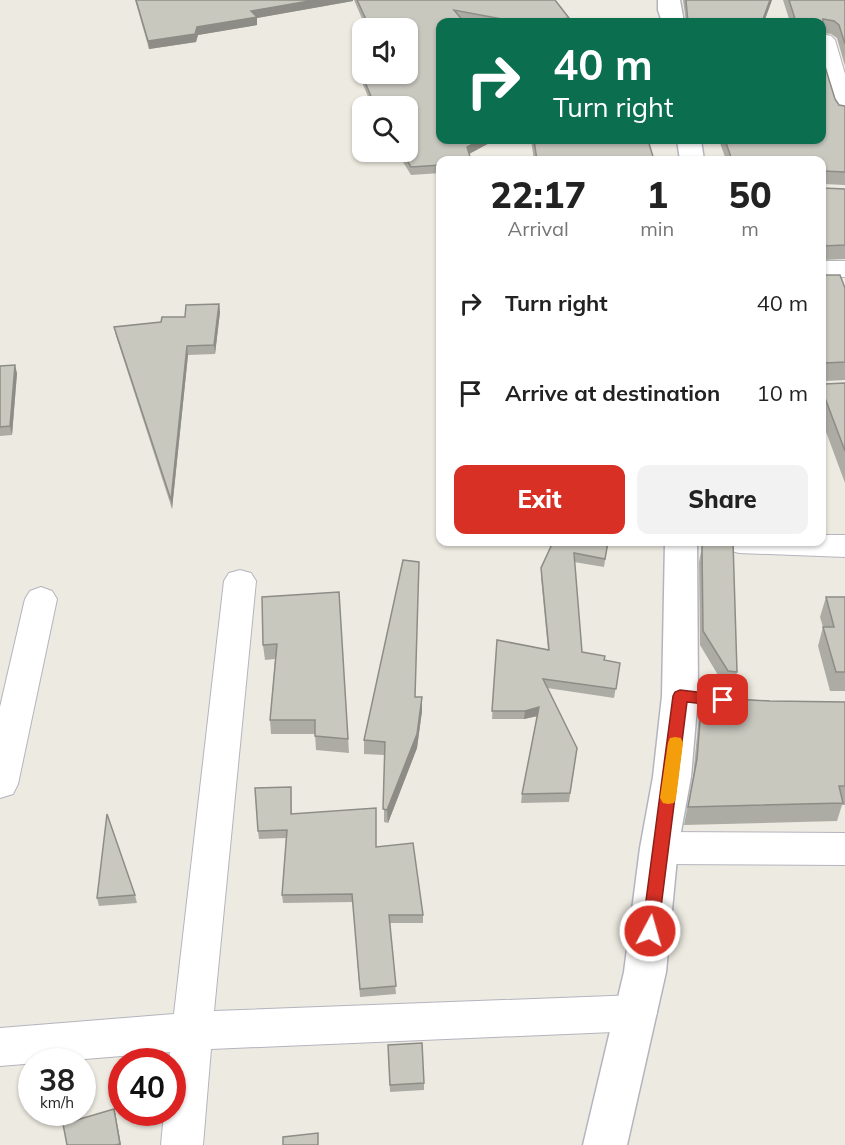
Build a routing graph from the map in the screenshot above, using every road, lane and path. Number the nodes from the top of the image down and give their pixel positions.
1 (669, 0) edge
2 (672, 18) edge
3 (830, 40) edge
4 (845, 111) edge
5 (826, 123) edge
6 (845, 123) edge
7 (845, 269) edge
8 (826, 270) edge
9 (681, 546) edge
10 (826, 546) edge
11 (845, 546) edge
12 (240, 581) dead end
13 (41, 600) dead end
14 (0, 784) edge
15 (659, 848) junction
16 (845, 849) edge
17 (637, 1013) junction
18 (192, 1032) junction
19 (0, 1047) edge
20 (182, 1145) edge
21 (605, 1145) edge

1 - 2 street
3 - 4 street
5 - 6 street
7 - 8 street
9 - 15 street
10 - 11 street
12 - 18 street
13 - 14 street
15 - 16 street
15 - 17 street
17 - 18 street
17 - 21 street
18 - 19 street
18 - 20 street

